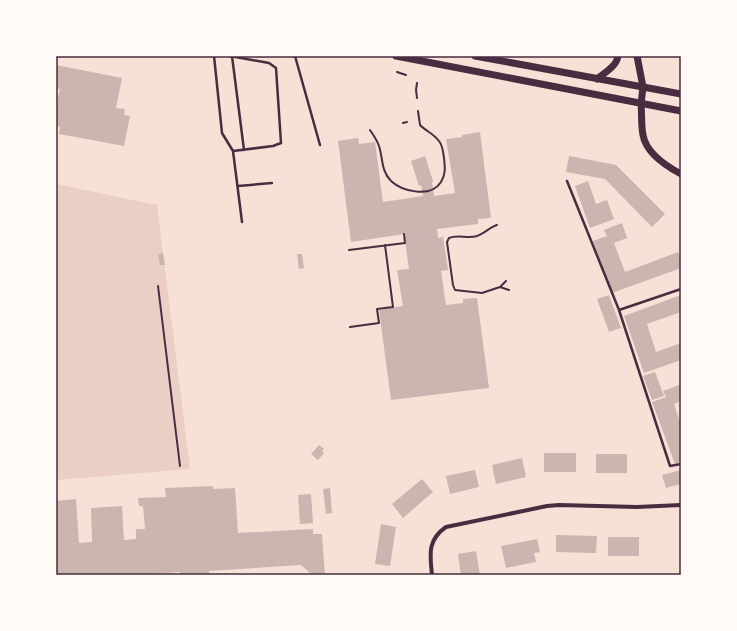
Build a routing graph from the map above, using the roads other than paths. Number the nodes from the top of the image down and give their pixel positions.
1 (214, 56) edge
2 (231, 56) edge
3 (295, 56) edge
4 (396, 56) edge
5 (475, 56) edge
6 (618, 56) edge
7 (637, 56) edge
8 (597, 79) junction
9 (643, 87) junction
10 (681, 94) edge
11 (641, 104) junction
12 (681, 110) edge
13 (320, 145) dead end
14 (244, 150) junction
15 (233, 151) junction
16 (681, 174) edge
17 (567, 182) dead end
18 (272, 183) dead end
19 (238, 186) junction
20 (242, 222) dead end
21 (681, 289) edge
22 (618, 310) junction
23 (681, 464) edge
24 (681, 505) edge
25 (432, 575) edge

1 - 15 lane
2 - 14 lane
2 - 14 lane
3 - 13 lane
4 - 11 main road
5 - 8 main road
6 - 8 main road
7 - 9 main road
8 - 9 main road
9 - 10 main road
9 - 11 main road
11 - 12 main road
11 - 16 main road
14 - 15 lane
15 - 19 lane
17 - 22 lane
18 - 19 lane
19 - 20 lane
21 - 22 lane
22 - 23 lane
24 - 25 street

